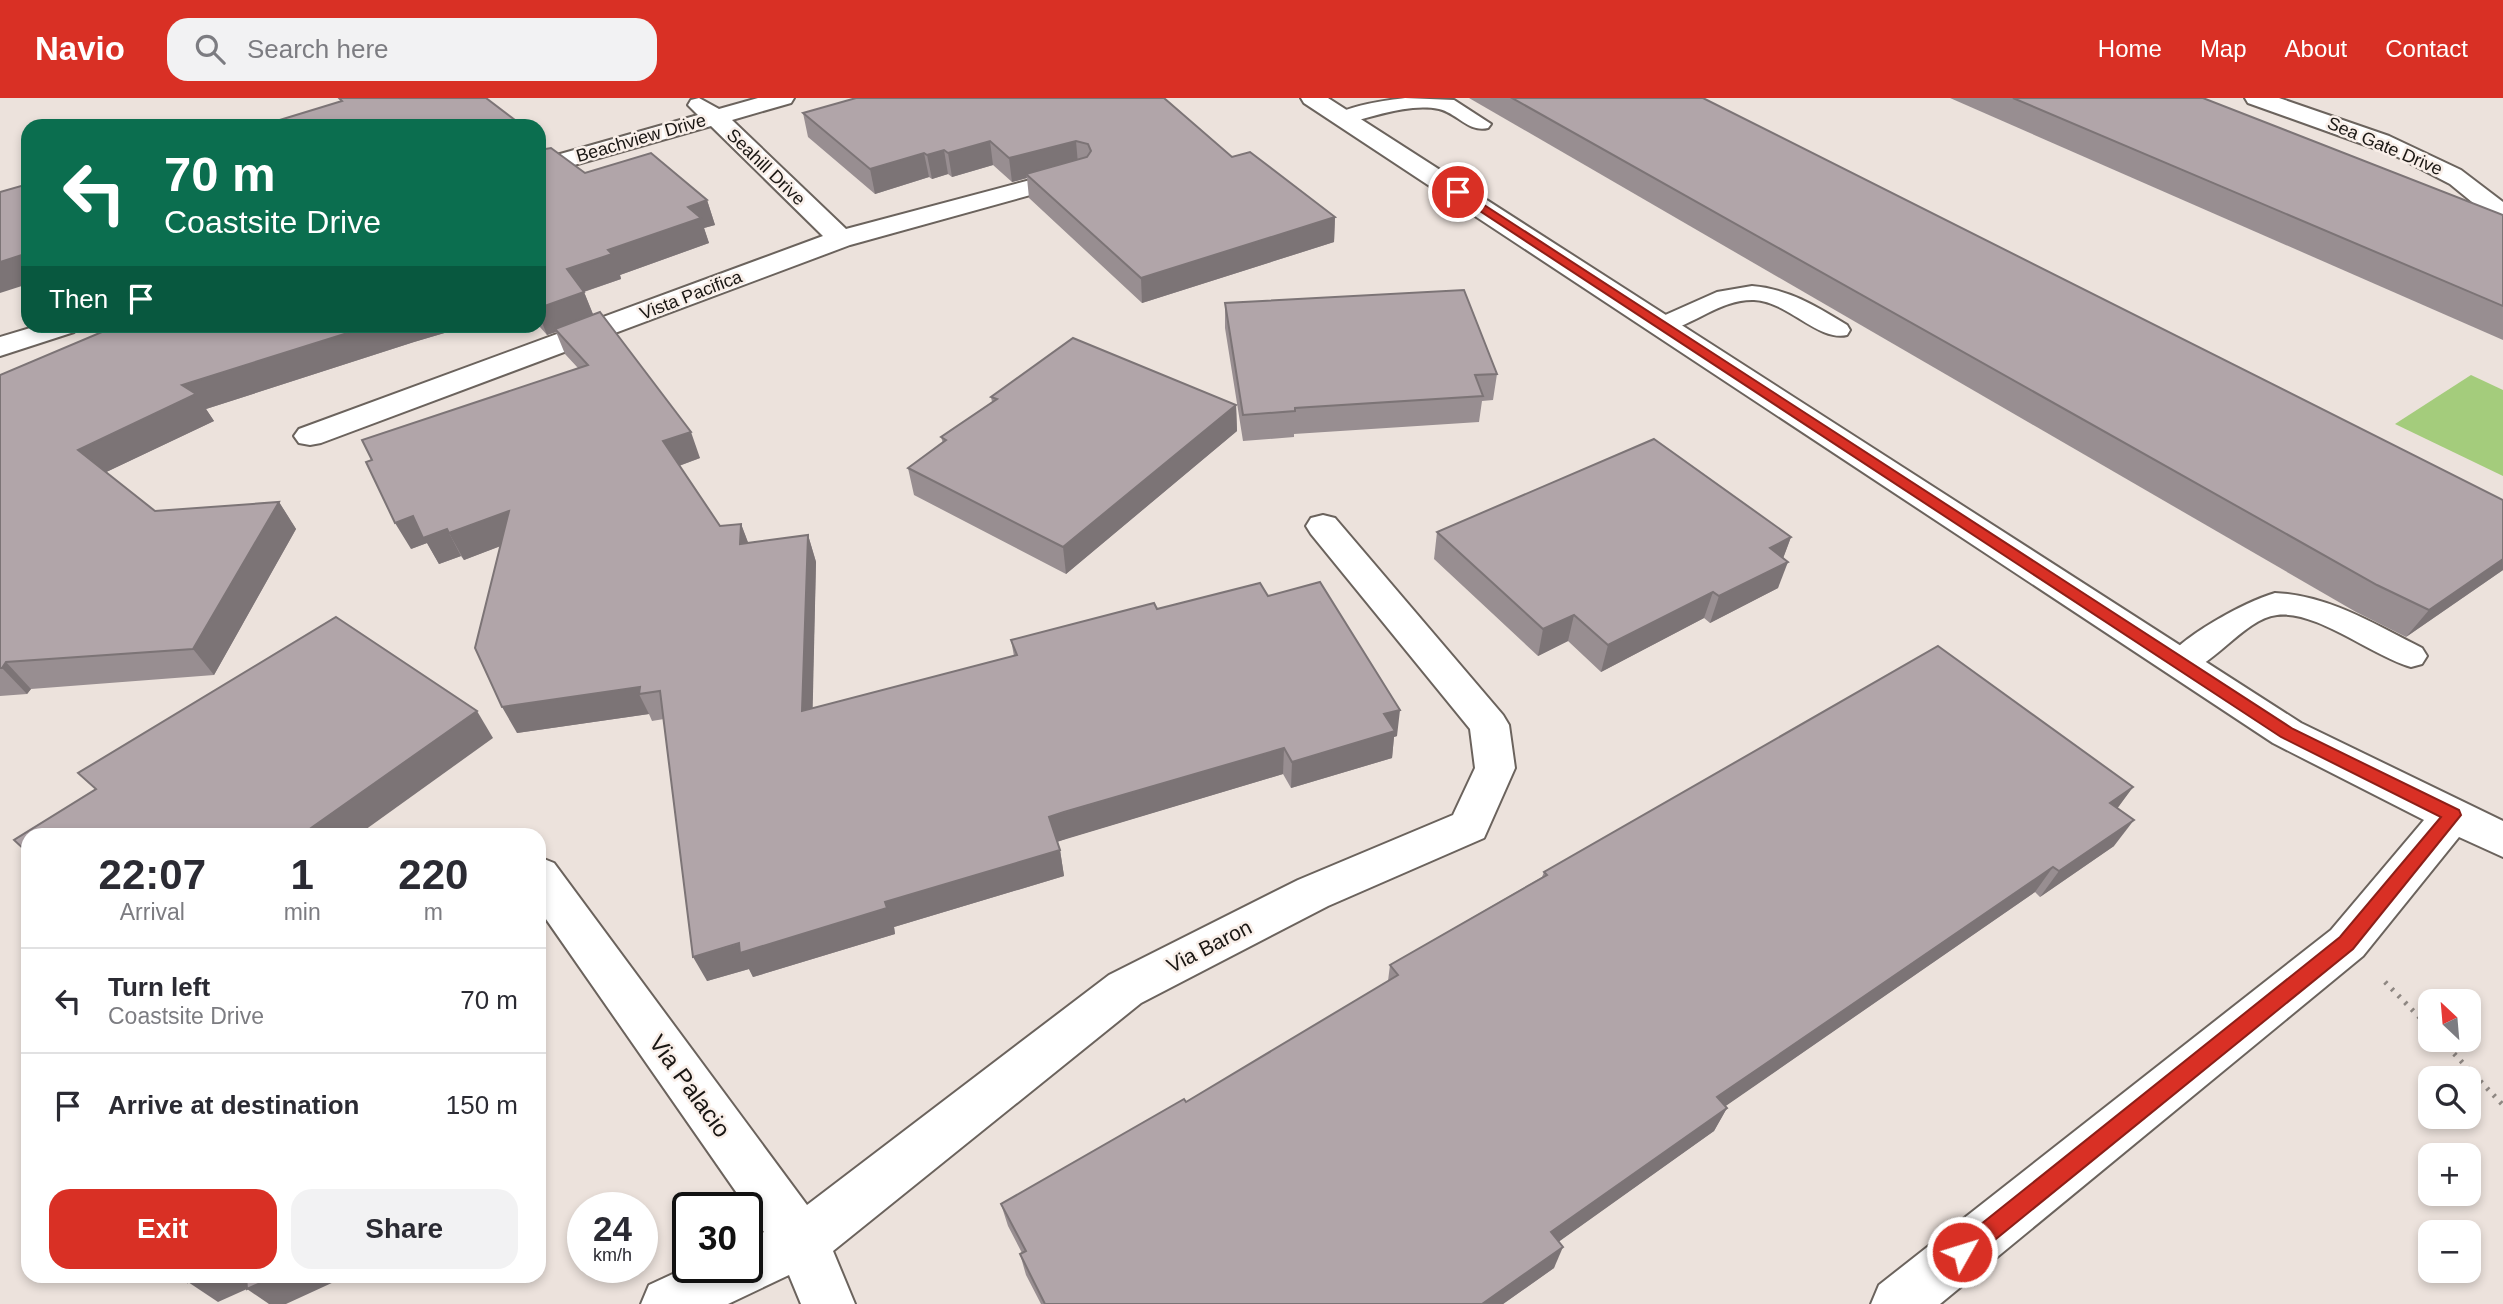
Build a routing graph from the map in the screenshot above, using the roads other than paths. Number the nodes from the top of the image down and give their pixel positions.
1 (688, 98) edge
2 (783, 98) edge
3 (1312, 98) edge
4 (2256, 98) edge
5 (714, 116) junction
6 (1343, 118) junction
7 (1481, 124) dead end
8 (546, 166) edge
9 (1079, 174) edge
10 (2503, 215) edge
11 (841, 239) junction
12 (1663, 325) junction
13 (1838, 330) dead end
14 (43, 333) edge
15 (0, 347) edge
16 (310, 436) dead end
17 (1323, 526) dead end
18 (2411, 656) dead end
19 (2179, 664) junction
20 (2453, 815) junction
21 (2503, 840) edge
22 (546, 885) edge
23 (802, 1242) junction
24 (668, 1304) edge
25 (828, 1304) edge
26 (1898, 1304) edge

1 - 5 street, Seahill Drive
2 - 5 street, Beachview Drive
3 - 6 street
4 - 10 street, Sea Gate Drive
5 - 8 street, Beachview Drive
5 - 11 street, Seahill Drive
6 - 7 lane
6 - 12 street
9 - 11 street, Vista Pacifica
11 - 16 street, Vista Pacifica
12 - 13 lane
12 - 19 street
14 - 15 street
17 - 23 street, Via Baron
18 - 19 lane
19 - 20 street
20 - 21 street
20 - 26 street
22 - 23 street, Via Palacio
23 - 24 street, Via Baron
23 - 25 street, Via Palacio

